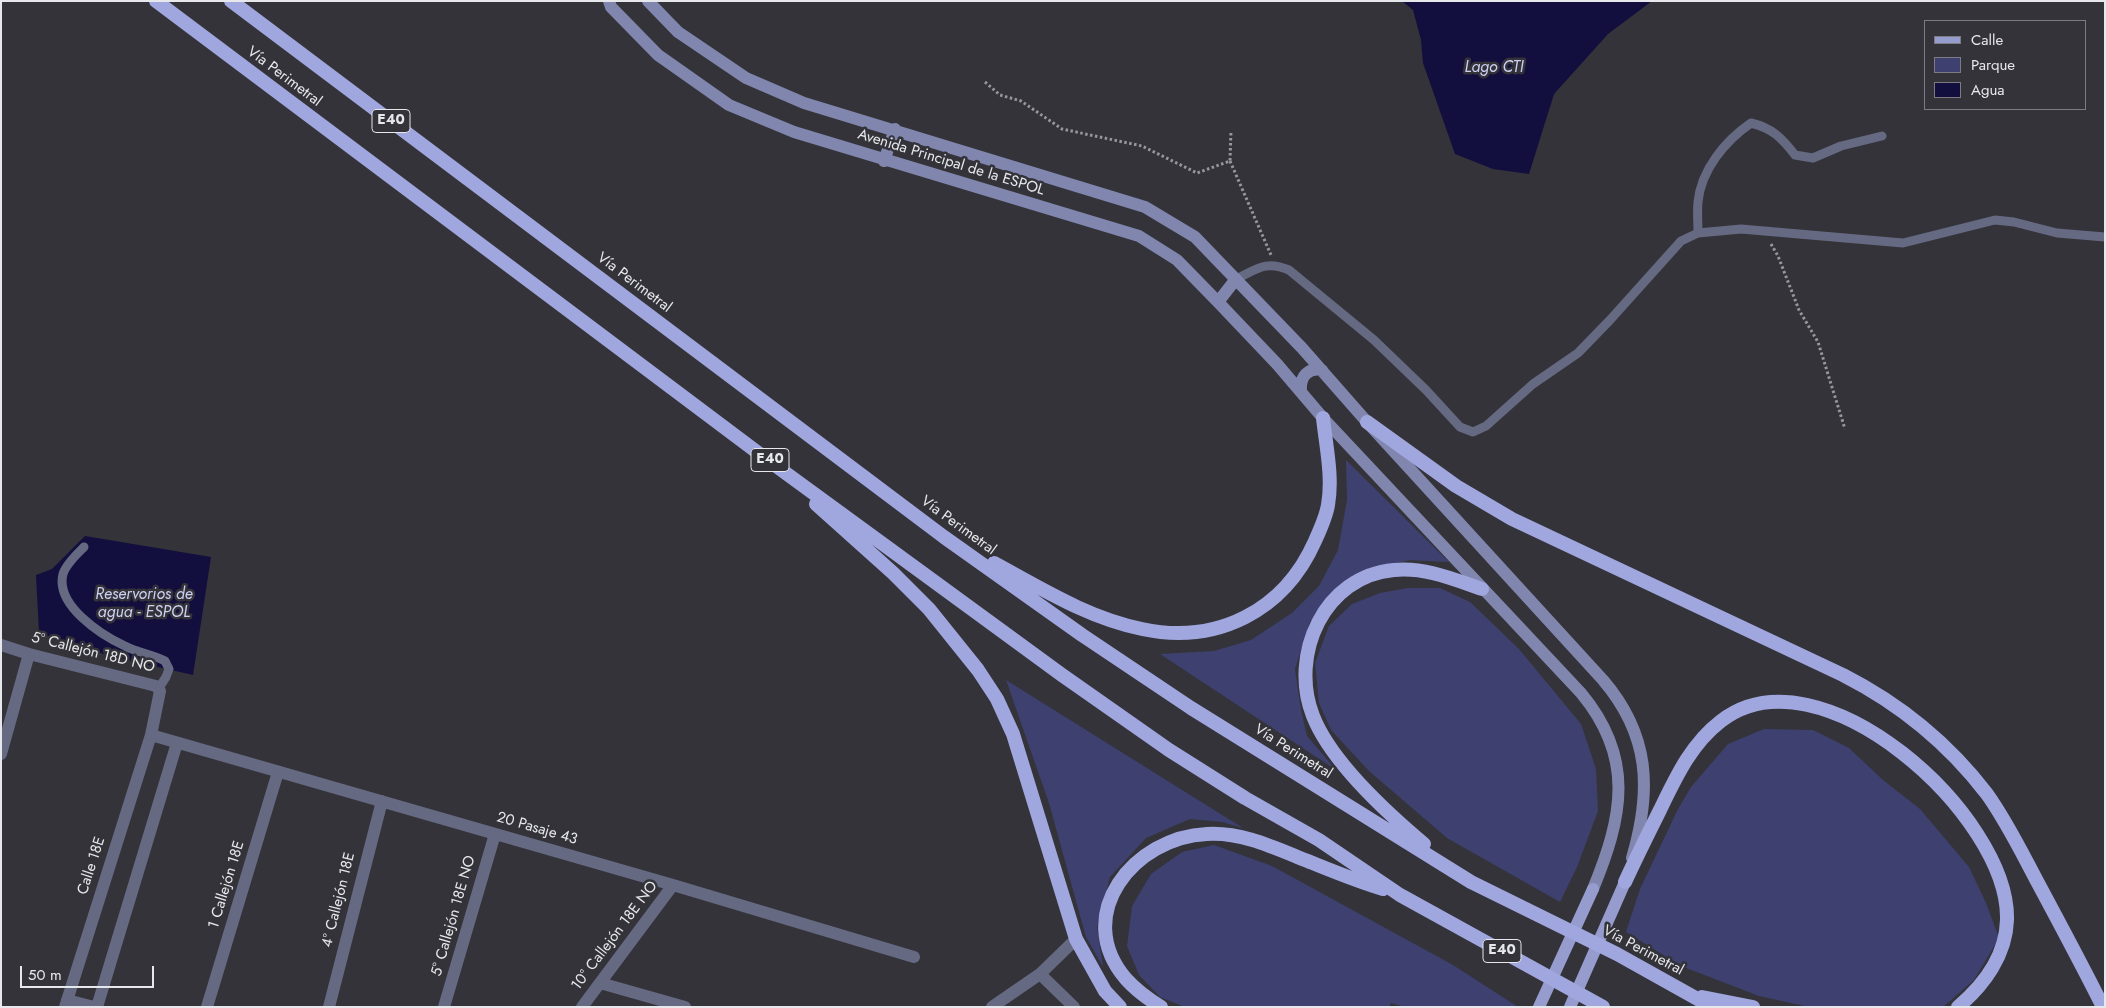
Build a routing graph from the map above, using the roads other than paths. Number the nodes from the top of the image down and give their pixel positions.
1 (156, 1) edge
2 (231, 1) edge
3 (609, 1) edge
4 (648, 1) edge
5 (895, 129) junction
6 (1882, 136) dead end
7 (884, 160) junction
8 (1698, 233) junction
9 (2105, 237) edge
10 (1236, 279) junction
11 (1218, 302) junction
12 (1322, 370) junction
13 (1301, 390) junction
14 (1323, 418) junction
15 (1367, 422) junction
16 (757, 452) junction
17 (944, 537) junction
18 (84, 547) dead end
19 (1482, 589) junction
20 (1, 645) edge
21 (29, 654) junction
22 (159, 688) junction
23 (151, 735) junction
24 (176, 743) junction
25 (1, 754) edge
26 (278, 772) junction
27 (382, 801) junction
28 (495, 834) junction
29 (1471, 882) junction
30 (1624, 882) junction
31 (673, 885) junction
32 (1400, 895) junction
33 (1076, 939) junction
34 (914, 957) dead end
35 (1040, 974) junction
36 (600, 983) junction
37 (1688, 994) junction
38 (66, 1003) edge
39 (96, 1007) edge
40 (207, 1007) edge
41 (328, 1007) edge
42 (444, 1007) edge
43 (582, 1007) edge
44 (686, 1007) edge
45 (992, 1007) edge
46 (1074, 1007) edge
47 (1120, 1007) edge
48 (1161, 1007) edge
49 (1539, 1007) edge
50 (1570, 1007) edge
51 (1603, 1007) edge
52 (1712, 1007) edge
53 (1753, 1007) edge
54 (1958, 1007) edge
55 (2103, 1007) edge

1 - 16 highway, Vía Perimetral / E40
2 - 17 highway, Vía Perimetral / E40
3 - 7 main road, Avenida Principal de la ESPOL
4 - 5 main road, Avenida Principal de la ESPOL
5 - 7 main road
5 - 10 main road, Avenida Principal de la ESPOL
6 - 8 lane
7 - 11 main road, Avenida Principal de la ESPOL
8 - 9 lane
8 - 10 lane
10 - 11 main road
10 - 12 main road, Avenida Principal de la ESPOL
11 - 13 main road, Avenida Principal de la ESPOL
12 - 13 main road
12 - 15 main road, Avenida Principal de la ESPOL
13 - 14 main road, Avenida Principal de la ESPOL
14 - 17 highway
14 - 19 main road, Avenida Principal de la ESPOL
15 - 30 main road, Avenida Principal de la ESPOL
15 - 55 highway
16 - 32 highway, Vía Perimetral / E40
16 - 33 highway
17 - 29 highway, Vía Perimetral / E40
18 - 22 lane
19 - 29 highway
19 - 49 main road, Avenida Principal de la ESPOL
20 - 21 street, 5° Callejón 18D NO
21 - 22 street, 5° Callejón 18D NO
21 - 25 street
22 - 23 street, 5° Callejón 18D NO
23 - 24 street, 20 Pasaje 43
23 - 38 street, Calle 18E
24 - 26 street, 20 Pasaje 43
24 - 39 street
26 - 27 street, 20 Pasaje 43
26 - 40 street, 1 Callejón 18E
27 - 28 street, 20 Pasaje 43
27 - 41 street, 4° Callejón 18E
28 - 31 street, 20 Pasaje 43
28 - 42 street, 5° Callejón 18E NO
29 - 37 highway, Vía Perimetral / E40
30 - 50 main road
30 - 54 highway
31 - 34 street, 20 Pasaje 43
31 - 36 street, 10° Callejón 18E NO
32 - 48 highway
32 - 51 highway, Vía Perimetral / E40
33 - 35 street
33 - 47 highway
35 - 45 street
35 - 46 street
36 - 43 street, 10° Callejón 18E NO
36 - 44 street
37 - 52 highway, Vía Perimetral / E40
37 - 53 highway
38 - 39 street

